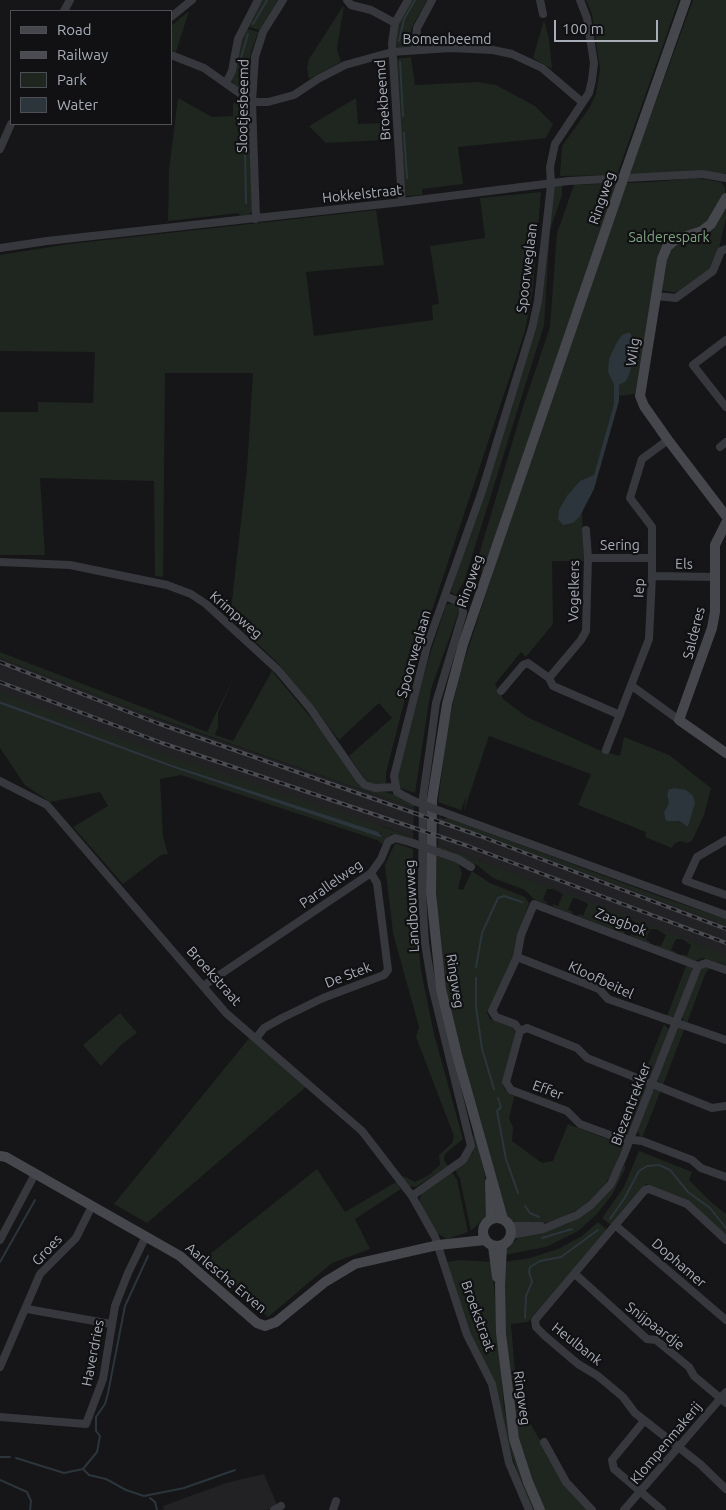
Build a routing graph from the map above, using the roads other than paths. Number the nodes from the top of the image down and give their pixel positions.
1 (192, 0) edge
2 (258, 0) edge
3 (283, 0) edge
4 (347, 0) edge
5 (408, 0) edge
6 (432, 0) edge
7 (540, 0) edge
8 (580, 0) edge
9 (686, 3) edge
10 (543, 14) dead end
11 (172, 16) edge
12 (395, 23) junction
13 (415, 50) junction
14 (392, 52) junction
15 (172, 55) edge
16 (226, 83) junction
17 (252, 102) junction
18 (582, 102) junction
19 (11, 125) edge
20 (0, 149) edge
21 (726, 178) edge
22 (551, 185) junction
23 (726, 198) edge
24 (402, 202) junction
25 (256, 219) junction
26 (0, 248) edge
27 (726, 249) edge
28 (656, 296) junction
29 (726, 340) edge
30 (726, 407) edge
31 (668, 440) junction
32 (726, 516) edge
33 (726, 523) edge
34 (586, 530) dead end
35 (588, 558) junction
36 (651, 558) junction
37 (0, 562) edge
38 (652, 576) junction
39 (716, 578) junction
40 (445, 596) junction
41 (549, 678) junction
42 (632, 686) junction
43 (501, 691) dead end
44 (620, 715) junction
45 (679, 720) junction
46 (606, 750) dead end
47 (726, 753) edge
48 (0, 781) edge
49 (395, 787) junction
50 (726, 840) edge
51 (471, 867) dead end
52 (371, 873) junction
53 (726, 895) edge
54 (726, 915) edge
55 (517, 957) junction
56 (698, 966) junction
57 (726, 970) edge
58 (203, 986) junction
59 (675, 1023) junction
60 (520, 1031) junction
61 (257, 1038) junction
62 (726, 1040) edge
63 (652, 1082) junction
64 (726, 1106) edge
65 (630, 1139) junction
66 (0, 1156) edge
67 (35, 1174) junction
68 (726, 1177) edge
69 (490, 1181) junction
70 (412, 1196) junction
71 (92, 1206) junction
72 (491, 1219) junction
73 (615, 1225) junction
74 (508, 1227) junction
75 (146, 1236) junction
76 (0, 1238) edge
77 (491, 1240) junction
78 (726, 1240) edge
79 (438, 1245) junction
80 (575, 1274) junction
81 (27, 1309) junction
82 (726, 1320) edge
83 (111, 1324) junction
84 (0, 1368) edge
85 (724, 1398) edge
86 (0, 1417) edge
87 (644, 1421) junction
88 (544, 1442) dead end
89 (678, 1448) junction
90 (726, 1489) edge
91 (641, 1492) junction
92 (336, 1501) dead end
93 (332, 1510) edge
94 (529, 1510) edge
95 (540, 1510) edge
96 (592, 1510) edge
97 (624, 1510) edge
98 (662, 1510) edge

1 - 11 street
2 - 16 street
3 - 17 street, Slootjesbeemd
4 - 12 street
5 - 12 street, Broekbeemd
6 - 13 street
7 - 10 street
8 - 18 street, Spoorweglaan
9 - 69 main road, Ringweg
12 - 14 street, Broekbeemd
13 - 14 street, Bomenbeemd
13 - 18 street, Bomenbeemd
14 - 17 street, Bomenbeemd
14 - 24 street, Broekbeemd
15 - 16 street
16 - 17 street
17 - 25 street, Slootjesbeemd
18 - 22 street, Spoorweglaan
19 - 20 street
21 - 22 street, Hokkelstraat
22 - 24 street, Hokkelstraat
22 - 40 street, Spoorweglaan
23 - 28 main road, Wilg
24 - 25 street, Hokkelstraat
25 - 26 street, Hokkelstraat
27 - 28 street
28 - 31 main road, Wilg
29 - 30 street
31 - 32 main road, Wilg
31 - 36 street, Iep
33 - 39 main road, Salderes
34 - 35 street, Vogelkers
35 - 36 street, Sering
35 - 41 street, Vogelkers
36 - 38 street, Iep
37 - 49 street, Krimpweg
38 - 39 street, Els
38 - 42 street, Iep
39 - 45 main road, Salderes
40 - 49 street, Spoorweglaan
40 - 70 street, Landbouwweg
41 - 43 street
41 - 44 street
42 - 44 street, Iep
42 - 45 street
44 - 46 street, Iep
45 - 47 main road
48 - 58 street, Broekstraat
49 - 54 street, bridge
50 - 53 street
51 - 52 street, Parallelweg, bridge
52 - 58 street, Parallelweg
52 - 61 street, De Stek
55 - 56 street, Zaagbok
55 - 59 street, Kloofbeitel
55 - 60 street
56 - 57 street, Zaagbok
56 - 59 street, Biezentrekker
58 - 61 street, Broekstraat
59 - 62 street, Kloofbeitel
59 - 63 street, Biezentrekker
60 - 63 street
60 - 65 street, Effer
61 - 70 street, Broekstraat
63 - 64 street
63 - 65 street, Biezentrekker
65 - 68 street, Effer
65 - 74 street, Biezentrekker
66 - 67 main road, Aarlesche Erven
67 - 71 main road, Aarlesche Erven
67 - 76 street
69 - 72 main road, Ringweg
69 - 74 main road, Ringweg
70 - 79 street, Broekstraat
71 - 75 main road, Aarlesche Erven
71 - 81 street, Groes
72 - 74 main road
72 - 77 main road
73 - 78 street, Heulbank
73 - 80 street, Heulbank
73 - 82 street, Dophamer
74 - 77 main road
75 - 79 main road, Aarlesche Erven
75 - 83 street, Haverdries
77 - 79 main road
77 - 95 main road, Ringweg
79 - 94 street, Broekstraat
80 - 85 street, Snijpaardje
80 - 87 street, Heulbank
81 - 83 street
81 - 84 street, Groes
83 - 86 street, Haverdries
85 - 89 street, Klompenmakerij
87 - 89 street, Heulbank
87 - 91 street
88 - 96 street
89 - 90 street, Heulbank
89 - 91 street, Klompenmakerij
91 - 97 street, Klompenmakerij
91 - 98 street
92 - 93 street

